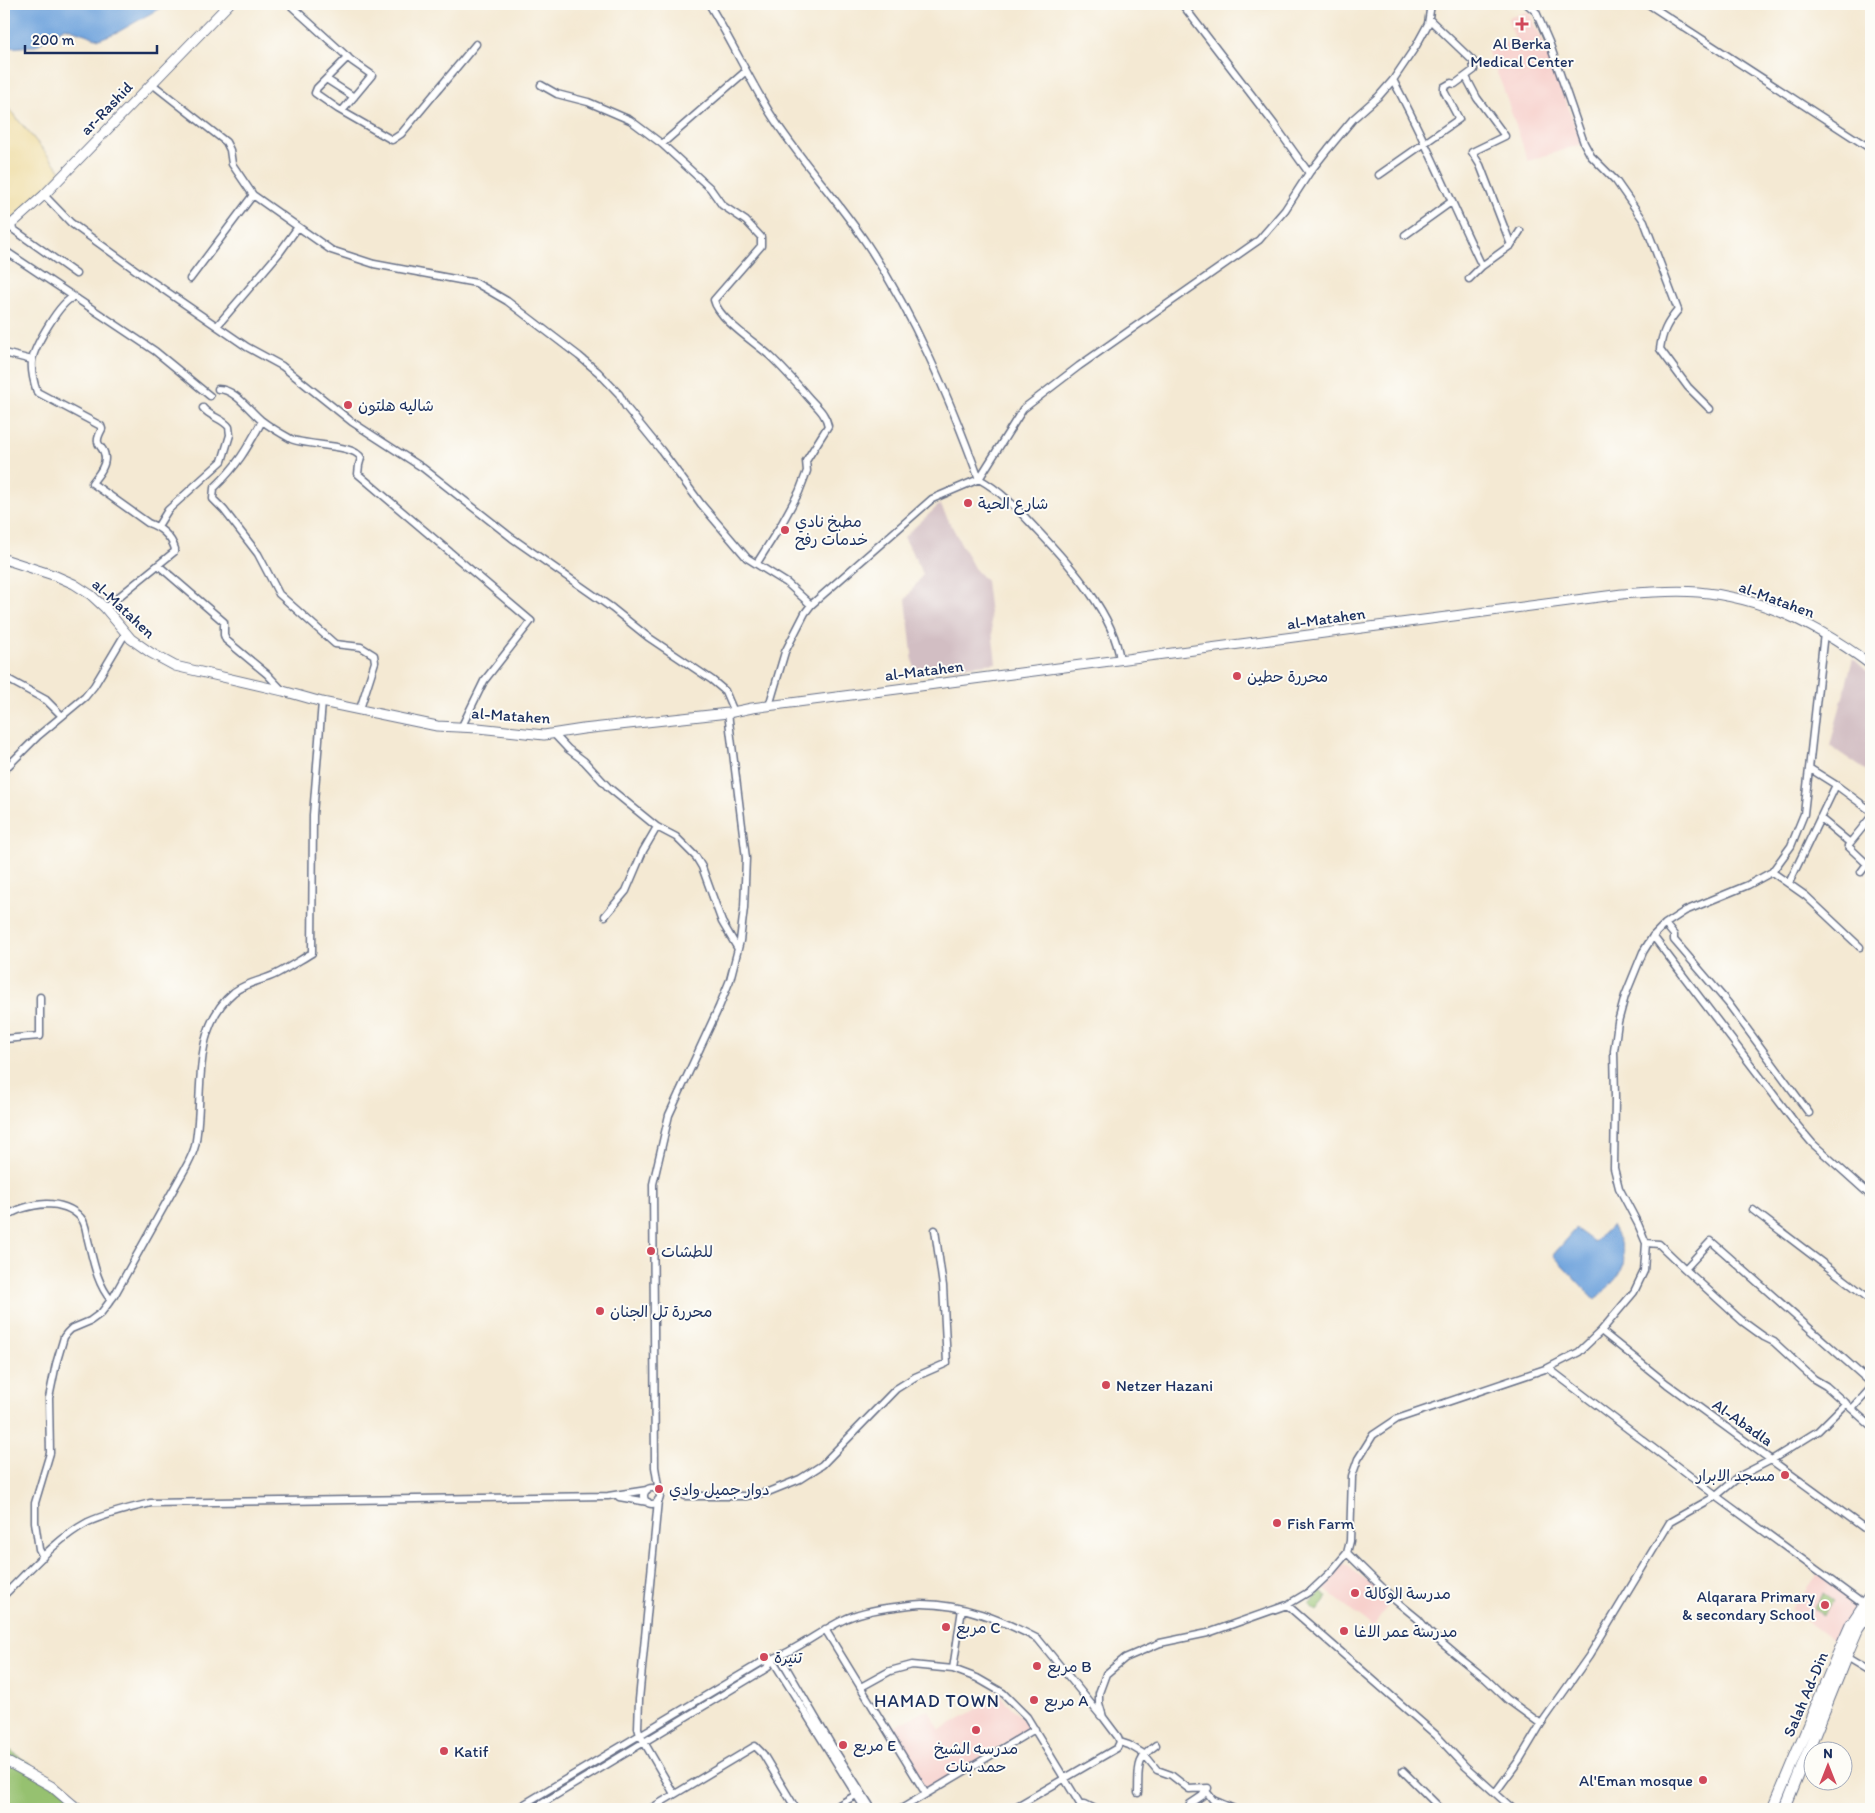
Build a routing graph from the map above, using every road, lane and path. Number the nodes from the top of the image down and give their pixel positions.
1 (229, 4) edge
2 (289, 4) edge
3 (710, 4) edge
4 (1182, 4) edge
5 (1431, 4) edge
6 (1527, 4) edge
7 (1648, 4) edge
8 (1429, 19) junction
9 (476, 44) dead end
10 (348, 57) junction
11 (746, 71) junction
12 (1466, 77) junction
13 (326, 79) junction
14 (1393, 80) junction
15 (151, 83) junction
16 (541, 85) dead end
17 (354, 97) junction
18 (342, 111) junction
19 (1425, 143) junction
20 (662, 144) junction
21 (1871, 149) edge
22 (1309, 173) junction
23 (1379, 175) dead end
24 (44, 195) junction
25 (253, 195) junction
26 (1451, 202) junction
27 (298, 227) junction
28 (7, 229) edge
29 (1520, 231) dead end
30 (1404, 235) dead end
31 (1511, 245) junction
32 (4, 250) edge
33 (1482, 266) junction
34 (76, 274) dead end
35 (190, 279) dead end
36 (1469, 279) dead end
37 (74, 297) junction
38 (217, 326) junction
39 (4, 353) edge
40 (32, 360) junction
41 (218, 388) dead end
42 (210, 396) dead end
43 (203, 408) dead end
44 (1710, 409) dead end
45 (262, 421) junction
46 (979, 479) junction
47 (158, 526) junction
48 (4, 559) edge
49 (757, 563) junction
50 (158, 565) junction
51 (811, 605) junction
52 (105, 608) junction
53 (1824, 633) junction
54 (125, 634) junction
55 (1120, 660) junction
56 (1871, 665) edge
57 (4, 677) edge
58 (283, 691) junction
59 (322, 702) junction
60 (769, 706) junction
61 (360, 709) junction
62 (731, 713) junction
63 (62, 716) junction
64 (462, 726) junction
65 (554, 734) junction
66 (1809, 768) junction
67 (4, 770) edge
68 (1836, 785) junction
69 (1871, 811) edge
70 (1871, 817) edge
71 (1820, 818) junction
72 (657, 828) junction
73 (1850, 843) junction
74 (1772, 872) junction
75 (1861, 872) dead end
76 (1789, 883) junction
77 (605, 916) dead end
78 (1665, 924) junction
79 (1653, 936) junction
80 (1860, 947) dead end
81 (738, 948) junction
82 (40, 997) dead end
83 (4, 1039) edge
84 (1809, 1113) dead end
85 (1871, 1196) edge
86 (1753, 1210) dead end
87 (4, 1218) edge
88 (935, 1230) dead end
89 (1646, 1243) junction
90 (1685, 1269) junction
91 (111, 1300) junction
92 (1871, 1300) edge
93 (1601, 1331) junction
94 (1548, 1368) junction
95 (1871, 1382) edge
96 (1871, 1388) edge
97 (1846, 1403) junction
98 (1852, 1409) junction
99 (1871, 1426) edge
100 (1773, 1459) junction
101 (655, 1467) junction
102 (648, 1489) junction
103 (659, 1492) junction
104 (608, 1496) junction
105 (685, 1496) dead end
106 (1716, 1496) junction
107 (658, 1500) junction
108 (649, 1503) junction
109 (658, 1509) junction
110 (1871, 1533) edge
111 (1347, 1553) junction
112 (42, 1557) junction
113 (1871, 1594) edge
114 (4, 1595) edge
115 (1287, 1605) junction
116 (1867, 1607) edge
117 (962, 1609) junction
118 (825, 1629) junction
119 (780, 1657) junction
120 (1846, 1657) junction
121 (772, 1659) junction
122 (953, 1669) junction
123 (1871, 1672) edge
124 (861, 1687) junction
125 (1103, 1717) junction
126 (1541, 1724) junction
127 (1035, 1729) junction
128 (640, 1735) junction
129 (645, 1742) junction
130 (1120, 1742) junction
131 (1156, 1745) dead end
132 (1144, 1754) junction
133 (4, 1760) edge
134 (1403, 1771) dead end
135 (1065, 1778) junction
136 (1206, 1791) junction
137 (1138, 1793) dead end
138 (1495, 1793) junction
139 (674, 1794) junction
140 (926, 1794) junction
141 (856, 1795) junction
142 (1082, 1807) edge
143 (78, 1809) edge
144 (516, 1809) edge
145 (533, 1809) edge
146 (650, 1809) edge
147 (796, 1809) edge
148 (832, 1809) edge
149 (865, 1809) edge
150 (872, 1809) edge
151 (901, 1809) edge
152 (1012, 1809) edge
153 (1017, 1809) edge
154 (1095, 1809) edge
155 (1189, 1809) edge
156 (1234, 1809) edge
157 (1441, 1809) edge
158 (1514, 1809) edge
159 (1773, 1809) edge
160 (1786, 1809) edge

1 - 15 main road, ar-Rashid
2 - 10 street
3 - 11 street
4 - 22 street
5 - 8 street
6 - 44 street
7 - 21 street
8 - 12 street
8 - 14 street
9 - 18 street
10 - 13 street
10 - 17 street
11 - 20 street
11 - 46 street
12 - 19 street
12 - 31 street
13 - 17 street
13 - 18 street
14 - 19 street
14 - 22 street
15 - 24 main road, ar-Rashid
15 - 25 street
16 - 20 street
17 - 18 street
19 - 23 street
19 - 26 street
20 - 49 street
22 - 46 street
24 - 28 main road, ar-Rashid
24 - 38 street
25 - 27 street
25 - 35 street
26 - 30 street
26 - 33 street
27 - 38 street
27 - 49 street
28 - 34 street
29 - 31 street
31 - 33 street
32 - 37 street
33 - 36 street
37 - 40 street
37 - 42 street
38 - 62 street
39 - 40 street
40 - 47 street
41 - 45 street
43 - 47 street
45 - 61 street
45 - 64 street
46 - 51 street
46 - 55 street
47 - 50 street
48 - 52 main road, al-Matahen
49 - 51 street
50 - 52 street
50 - 58 street
51 - 60 street
52 - 54 main road, al-Matahen
53 - 55 main road, al-Matahen
53 - 56 main road, al-Matahen
53 - 66 street
54 - 58 main road, al-Matahen
54 - 63 street
55 - 60 main road, al-Matahen
57 - 63 street
58 - 59 main road, al-Matahen
59 - 61 main road, al-Matahen
59 - 91 street
60 - 62 main road, al-Matahen
61 - 64 main road, al-Matahen
62 - 65 main road, al-Matahen
62 - 81 street
63 - 67 street
64 - 65 main road, al-Matahen
65 - 72 street
66 - 68 street
66 - 74 street
68 - 69 street
68 - 71 street
70 - 73 street
71 - 73 street
71 - 76 street
72 - 77 street
72 - 81 street
73 - 75 street
74 - 76 street
74 - 78 street
76 - 80 street
78 - 79 street
78 - 84 street
79 - 85 street
79 - 89 street
81 - 101 street
82 - 83 street
86 - 92 street
87 - 91 street
88 - 105 street
89 - 90 street
89 - 93 street
90 - 95 street
90 - 97 street
91 - 112 street
93 - 94 street
93 - 100 street, Al-Abadla
94 - 106 street
94 - 111 street
96 - 98 street
97 - 98 street
97 - 100 street
98 - 99 street
100 - 106 street
100 - 110 street, Al-Abadla
101 - 102 street
101 - 103 street
102 - 103 street
102 - 104 street
102 - 108 street
103 - 107 street
104 - 108 street
104 - 112 street
106 - 116 street
106 - 126 street
107 - 108 street
107 - 109 street
108 - 109 street
109 - 128 street
111 - 115 street
111 - 126 street
112 - 114 street
113 - 116 highway, Salah Ad-Din
115 - 125 street
115 - 138 street
116 - 120 highway, Salah Ad-Din
116 - 159 highway, Salah Ad-Din
117 - 118 street
117 - 122 street
117 - 125 street
118 - 119 street
118 - 124 street
119 - 121 street
119 - 150 street
120 - 123 street
120 - 160 highway, Salah Ad-Din
121 - 128 street
121 - 129 street
121 - 141 street
122 - 124 street
122 - 127 street
124 - 140 street
125 - 130 street
126 - 138 street
127 - 135 street
127 - 140 street
128 - 129 street
128 - 144 street
129 - 139 street
129 - 145 street
130 - 132 street
130 - 135 street
131 - 132 street
132 - 136 street
132 - 137 street
133 - 143 main road
134 - 157 street
135 - 142 street
135 - 152 street
135 - 153 street
136 - 155 street
136 - 156 street
138 - 158 street
139 - 146 street
139 - 147 street
140 - 151 street
141 - 148 street
141 - 149 street
142 - 154 street

